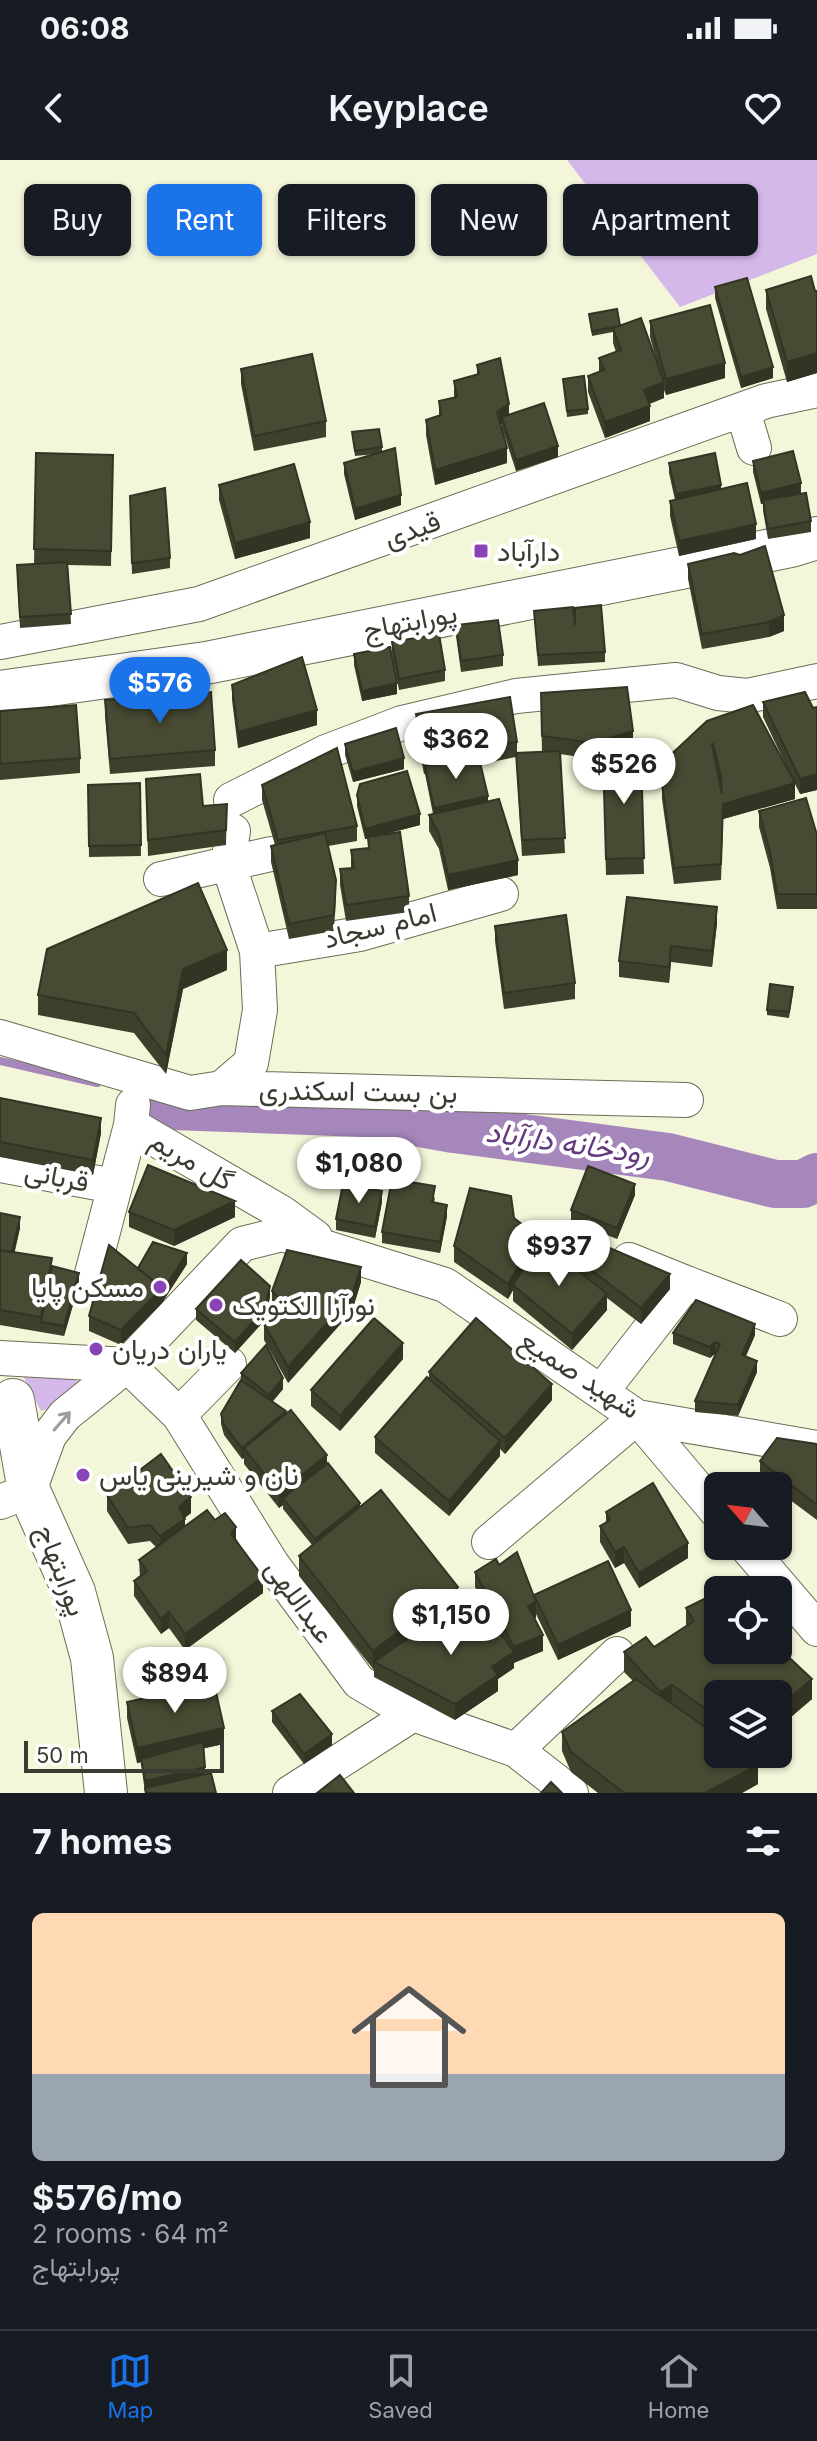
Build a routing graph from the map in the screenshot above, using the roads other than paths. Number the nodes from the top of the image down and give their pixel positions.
1 (817, 390) edge
2 (743, 411) junction
3 (754, 448) dead end
4 (817, 538) edge
5 (0, 642) edge
6 (817, 681) edge
7 (0, 692) edge
8 (231, 831) junction
9 (271, 854) edge
10 (161, 879) dead end
11 (501, 894) dead end
12 (257, 951) junction
13 (0, 1037) edge
14 (136, 1077) junction
15 (222, 1088) junction
16 (686, 1100) dead end
17 (131, 1125) junction
18 (0, 1165) edge
19 (114, 1186) junction
20 (598, 1248) edge
21 (332, 1249) junction
22 (686, 1283) junction
23 (89, 1285) dead end
24 (780, 1319) dead end
25 (0, 1358) edge
26 (229, 1364) dead end
27 (127, 1365) junction
28 (601, 1392) junction
29 (4, 1405) edge
30 (179, 1415) junction
31 (637, 1417) junction
32 (817, 1448) edge
33 (10, 1486) edge
34 (704, 1496) edge
35 (489, 1542) dead end
36 (758, 1560) edge
37 (817, 1629) edge
38 (617, 1654) dead end
39 (413, 1714) junction
40 (516, 1750) junction
41 (548, 1787) edge
42 (106, 1793) edge
43 (290, 1793) edge

1 - 2 street, قیدی
2 - 3 street
2 - 5 street, قیدی
4 - 7 main road, پورابتهاج
6 - 8 street
8 - 9 street
8 - 10 street
8 - 12 street
11 - 12 street, امام سجاد
12 - 15 street
13 - 14 street, بن بست اسکندری
14 - 15 street, بن بست اسکندری
14 - 17 street
15 - 16 street, بن بست اسکندری
17 - 19 street
17 - 21 street, گل مریم
18 - 19 street, قربانی
19 - 23 street
20 - 22 street
21 - 27 street, شهید صمیع
21 - 28 street, شهید صمیع
22 - 24 street
22 - 28 street
25 - 27 street
26 - 30 street
27 - 30 street, عبداللهی
33 -> 27 street, شهید صمیع
28 - 31 street, شهید صمیع
29 - 33 main road, پورابتهاج
30 - 39 street, عبداللهی
31 - 32 street, شهید صمیع
31 - 34 street
31 - 35 street
33 - 42 main road, پورابتهاج
36 - 37 street
38 - 40 street
39 - 40 street, عبداللهی
39 - 43 street
40 - 41 street, عبداللهی

